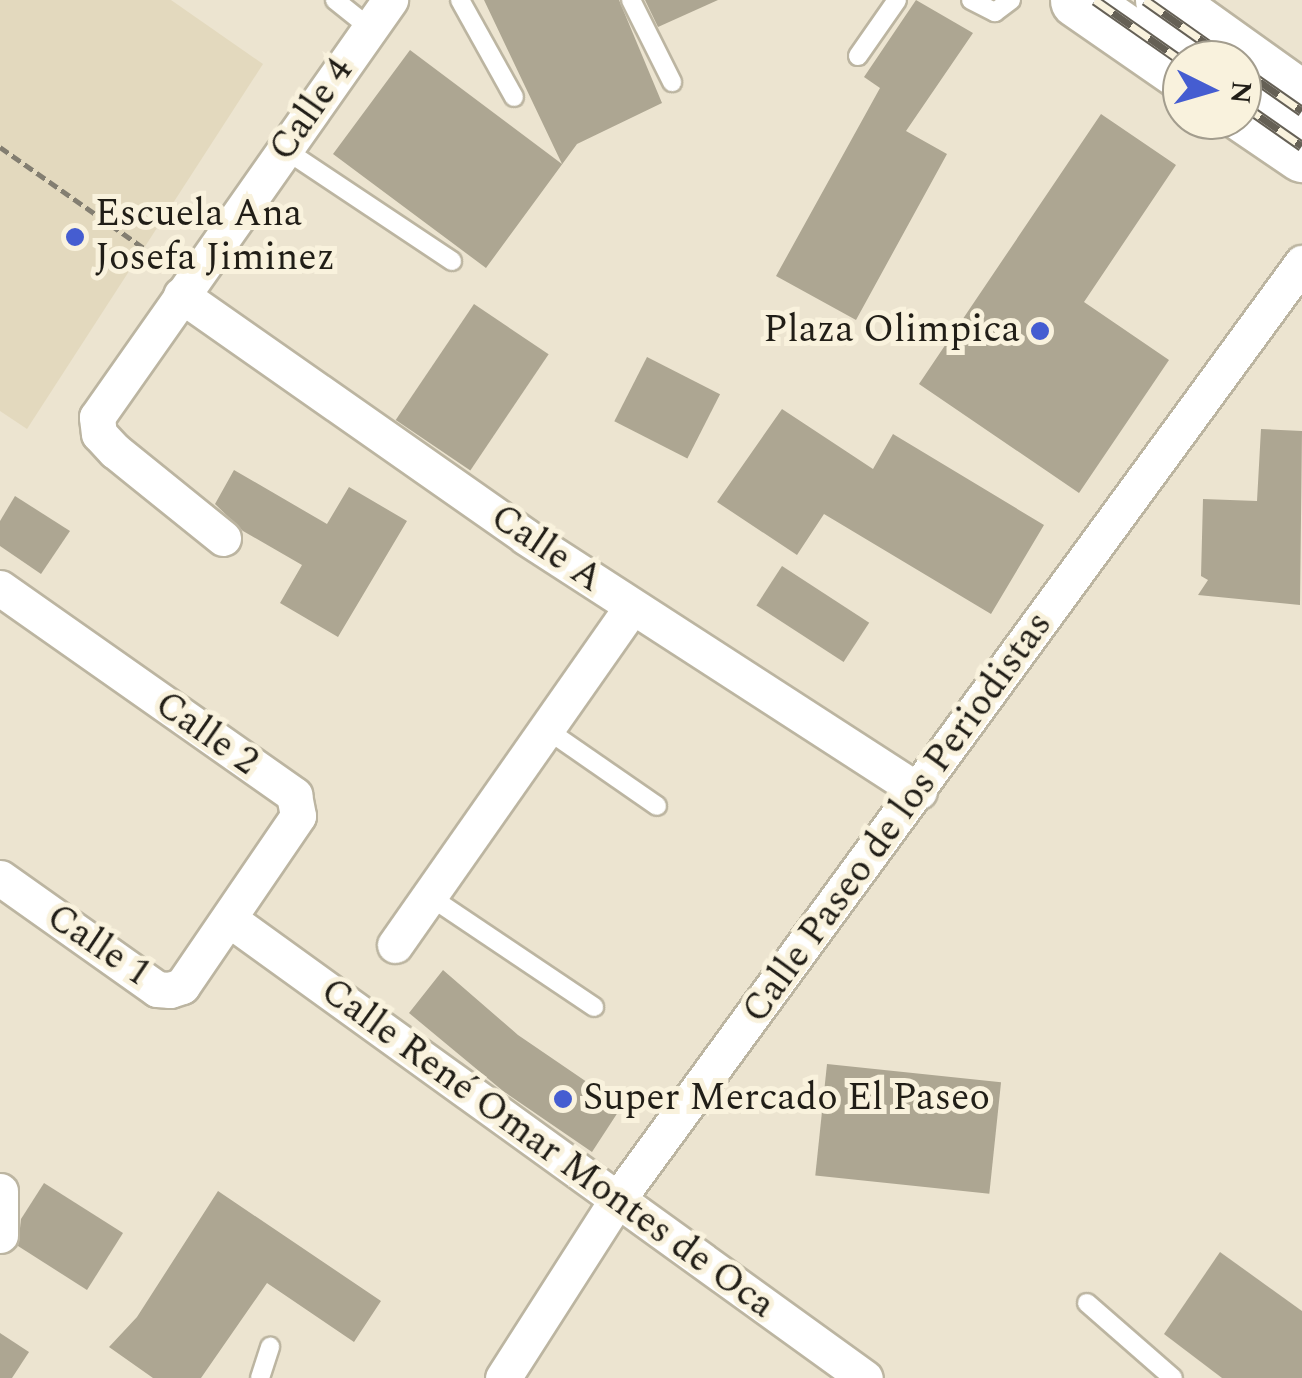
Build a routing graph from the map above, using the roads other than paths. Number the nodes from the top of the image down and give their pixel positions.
1 (334, 0) edge
2 (460, 0) edge
3 (631, 0) edge
4 (897, 0) edge
5 (971, 0) edge
6 (1012, 0) edge
7 (1078, 0) edge
8 (1163, 0) edge
9 (380, 14) edge
10 (858, 56) dead end
11 (1162, 58) edge
12 (672, 82) dead end
13 (1281, 93) edge
14 (514, 96) dead end
15 (284, 149) junction
16 (1302, 154) edge
17 (452, 261) dead end
18 (1302, 263) edge
19 (186, 288) junction
20 (224, 538) dead end
21 (0, 588) edge
22 (632, 607) junction
23 (546, 729) junction
24 (919, 791) junction
25 (657, 806) dead end
26 (0, 878) edge
27 (429, 896) junction
28 (229, 919) junction
29 (396, 945) dead end
30 (594, 1007) dead end
31 (617, 1200) junction
32 (1086, 1303) dead end
33 (270, 1346) dead end
34 (260, 1378) edge
35 (503, 1378) edge
36 (865, 1378) edge
37 (1172, 1378) edge

1 - 9 lane
2 - 14 lane
3 - 12 lane
4 - 10 lane
5 - 6 lane
7 - 11 main road
8 - 13 main road
9 - 15 street, Calle 4
13 - 16 main road
15 - 17 lane
15 - 19 street, Calle 4
18 - 24 street, Calle Paseo de los Periodistas
19 - 20 street, Calle 4
19 - 22 street, Calle A
21 - 28 street, Calle 2
22 - 23 street
22 - 24 street, Calle A
23 - 25 lane
23 - 27 street
24 - 31 street, Calle Paseo de los Periodistas
26 - 28 street, Calle 1
27 - 29 street
27 - 30 lane
28 - 31 street, Calle René Omar Montes de Oca
31 - 35 street, Calle Paseo de los Periodistas
31 - 36 street, Calle René Omar Montes de Oca
32 - 37 lane
33 - 34 lane

